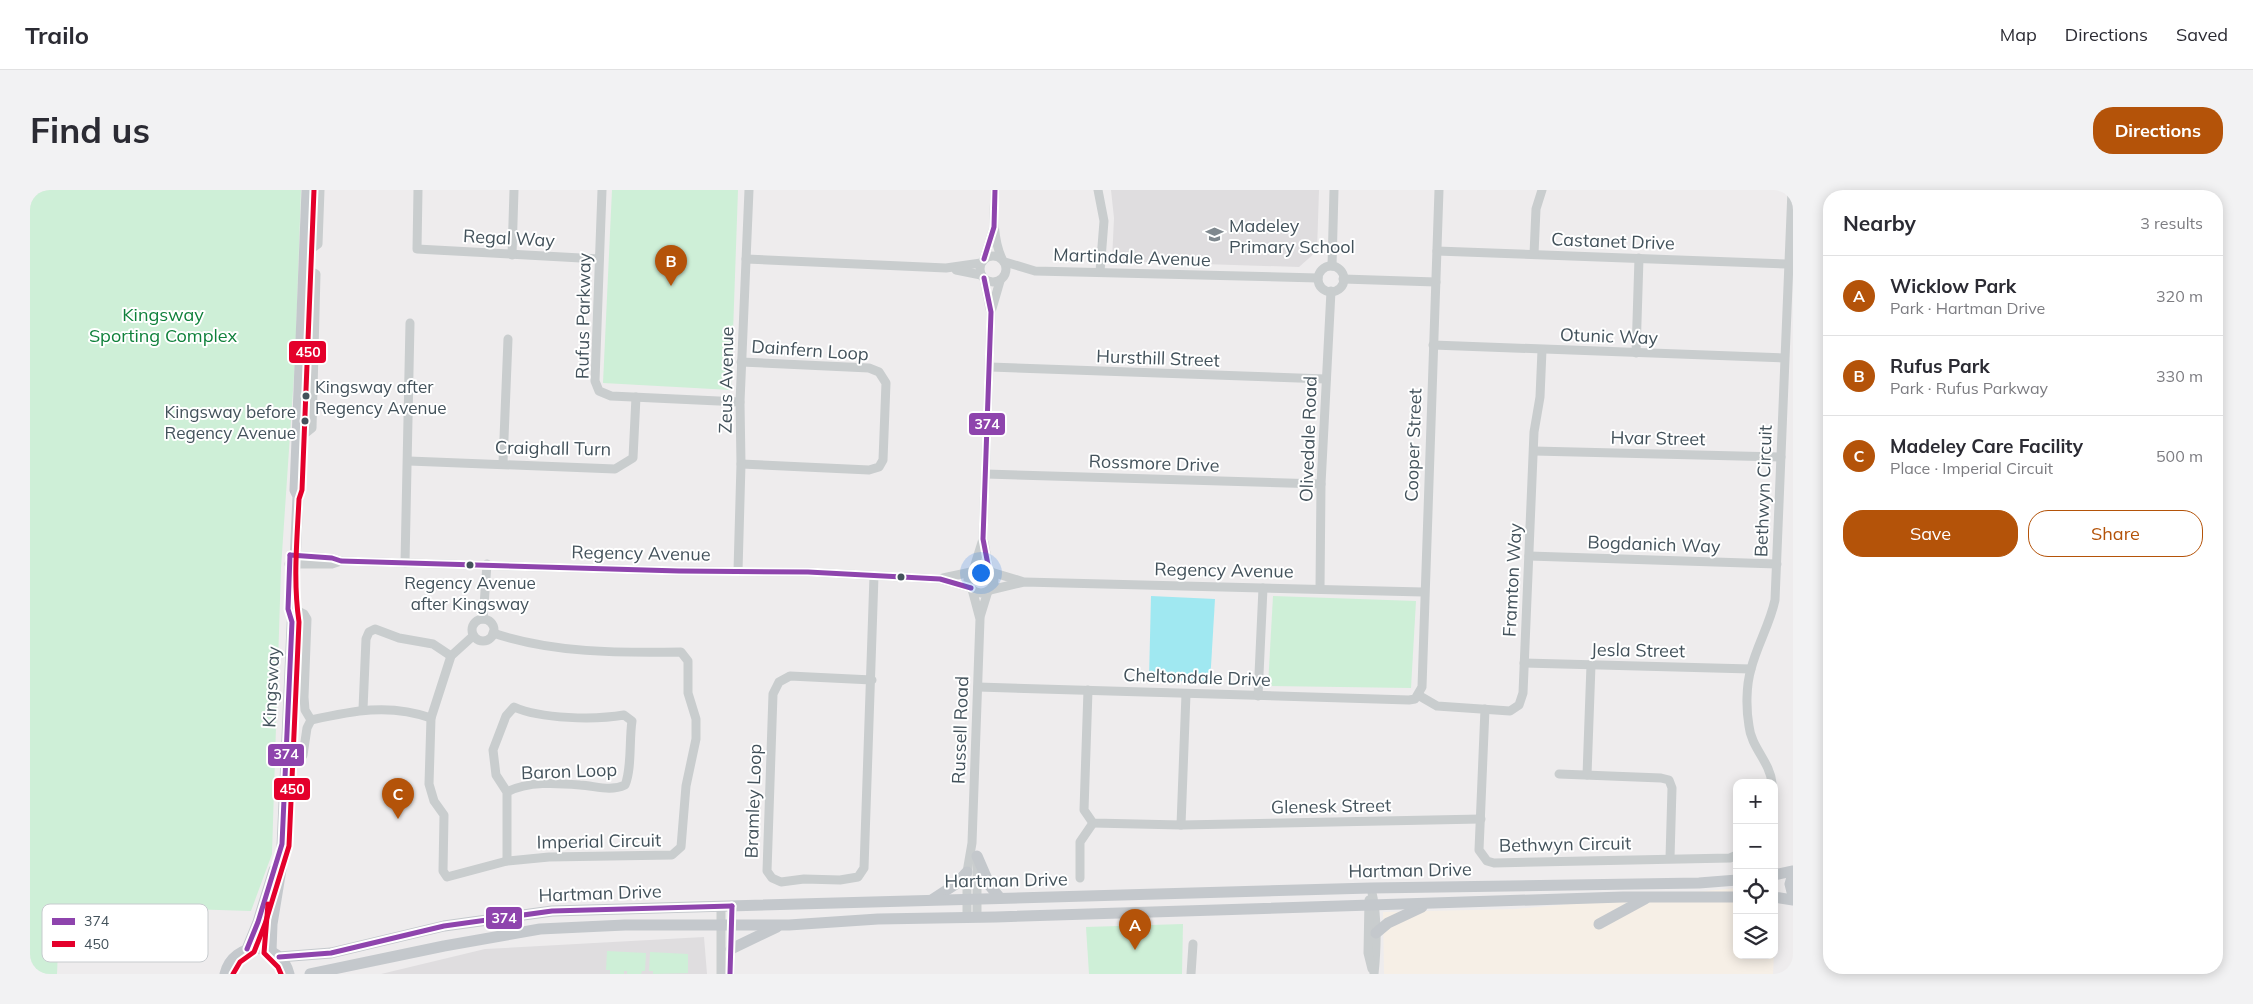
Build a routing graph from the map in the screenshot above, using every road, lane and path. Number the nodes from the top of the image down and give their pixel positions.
1 (307, 190) edge
2 (320, 190) edge
3 (418, 190) edge
4 (514, 190) edge
5 (602, 190) edge
6 (749, 190) edge
7 (995, 190) edge
8 (1098, 190) edge
9 (1334, 190) edge
10 (1439, 190) edge
11 (1542, 190) edge
12 (1792, 190) edge
13 (994, 227) junction
14 (1437, 251) junction
15 (304, 254) junction
16 (1534, 254) junction
17 (512, 255) junction
18 (1639, 258) junction
19 (599, 259) junction
20 (746, 259) junction
21 (983, 261) junction
22 (1003, 261) junction
23 (1787, 264) junction
24 (1332, 266) junction
25 (946, 268) junction
26 (1035, 271) junction
27 (1100, 272) junction
28 (982, 277) junction
29 (1318, 278) junction
30 (1002, 279) junction
31 (1343, 279) junction
32 (1436, 282) junction
33 (1331, 291) junction
34 (991, 312) junction
35 (410, 323) dead end
36 (508, 339) dead end
37 (1433, 345) junction
38 (1542, 350) junction
39 (1636, 353) junction
40 (1784, 358) junction
41 (741, 362) junction
42 (990, 367) junction
43 (1326, 380) junction
44 (636, 397) junction
45 (740, 402) junction
46 (1534, 451) junction
47 (1781, 457) junction
48 (409, 462) junction
49 (503, 463) junction
50 (741, 464) junction
51 (986, 474) junction
52 (1321, 484) junction
53 (983, 539) junction
54 (1529, 556) junction
55 (292, 560) junction
56 (405, 563) junction
57 (487, 564) junction
58 (1777, 564) junction
59 (738, 570) junction
60 (990, 571) junction
61 (972, 572) junction
62 (874, 576) junction
63 (940, 578) junction
64 (1024, 582) junction
65 (1263, 588) junction
66 (972, 589) junction
67 (1320, 589) junction
68 (989, 591) junction
69 (1424, 592) junction
70 (294, 609) junction
71 (980, 618) junction
72 (484, 619) junction
73 (292, 622) junction
74 (493, 633) junction
75 (473, 636) junction
76 (451, 656) junction
77 (1524, 663) junction
78 (1591, 665) junction
79 (1751, 669) junction
80 (872, 680) junction
81 (978, 687) junction
82 (1088, 690) junction
83 (1186, 694) junction
84 (1258, 696) junction
85 (1416, 697) junction
86 (363, 709) junction
87 (1485, 710) junction
88 (431, 718) junction
89 (311, 720) junction
90 (286, 755) junction
91 (1559, 774) dead end
92 (1587, 775) junction
93 (1771, 779) edge
94 (507, 792) junction
95 (1481, 819) junction
96 (1093, 823) junction
97 (1181, 825) junction
98 (972, 842) junction
99 (282, 844) junction
100 (977, 856) junction
101 (1733, 857) edge
102 (1670, 858) junction
103 (507, 861) junction
104 (967, 872) junction
105 (1793, 872) edge
106 (1778, 874) edge
107 (1080, 878) dead end
108 (1733, 880) edge
109 (1371, 888) junction
110 (1793, 896) edge
111 (1733, 897) edge
112 (972, 898) junction
113 (1000, 898) junction
114 (1646, 898) junction
115 (1778, 898) edge
116 (933, 899) junction
117 (1793, 900) edge
118 (1428, 904) junction
119 (726, 906) junction
120 (1372, 906) junction
121 (972, 917) junction
122 (1599, 924) dead end
123 (726, 925) junction
124 (781, 925) junction
125 (1376, 933) junction
126 (1192, 944) dead end
127 (247, 949) junction
128 (731, 949) junction
129 (275, 954) junction
130 (224, 973) edge
131 (288, 974) edge
132 (310, 974) edge
133 (721, 974) edge
134 (730, 974) edge
135 (1191, 974) edge
136 (1373, 974) edge

1 - 15 main road, Kingsway
2 - 15 street
3 - 17 street, Regal Way
4 - 17 street
5 - 19 street, Rufus Parkway
6 - 20 street, Zeus Avenue
7 - 13 street
8 - 27 street
9 - 24 street
10 - 14 street, Cooper Street
11 - 16 street
12 - 23 street, Bethwyn Circuit
13 - 21 street
13 - 22 street
14 - 16 street, Castanet Drive
14 - 32 street, Cooper Street
15 - 55 main road, Kingsway
16 - 18 street, Castanet Drive
17 - 19 street, Regal Way
18 - 23 street, Castanet Drive
18 - 39 street
19 - 44 street, Rufus Parkway
20 - 25 street
20 - 41 street, Zeus Avenue
21 - 22 street
21 - 25 street
21 - 28 street
22 - 26 street, Martindale Avenue
22 - 30 street
23 - 40 street, Bethwyn Circuit
24 - 29 street
24 - 31 street
25 - 28 street
26 - 27 street, Martindale Avenue
26 - 30 street, Martindale Avenue
27 - 29 street, Martindale Avenue
28 - 30 street
28 - 34 street
29 - 33 street
30 - 34 street
31 - 32 street
31 - 33 street
32 - 37 street, Cooper Street
33 - 43 street, Olivedale Road
34 - 42 street
35 - 48 street
36 - 49 street
37 - 38 street, Otunic Way
37 - 69 street, Cooper Street
38 - 39 street, Otunic Way
38 - 46 street, Framton Way
39 - 40 street, Otunic Way
40 - 47 street, Bethwyn Circuit
41 - 45 street, Zeus Avenue
41 - 50 street, Dainfern Loop
42 - 43 street, Hursthill Street
42 - 51 street
43 - 52 street, Olivedale Road
44 - 45 street, Rufus Parkway
44 - 49 street, Craighall Turn
45 - 50 street, Zeus Avenue
46 - 47 street, Hvar Street
46 - 54 street, Framton Way
47 - 58 street, Bethwyn Circuit
48 - 49 street, Craighall Turn
48 - 56 street
50 - 59 street, Zeus Avenue
51 - 52 street, Rossmore Drive
51 - 53 street
52 - 67 street, Olivedale Road
53 - 60 street
53 - 61 street
54 - 58 street, Bogdanich Way
54 - 77 street, Framton Way
55 - 56 street, Regency Avenue
55 - 70 main road, Kingsway
55 - 73 main road, Kingsway
56 - 57 street, Regency Avenue
57 - 59 street, Regency Avenue
57 - 72 street, Imperial Circuit
58 - 79 street, Bethwyn Circuit
59 - 62 street, Regency Avenue
60 - 61 street
60 - 64 street, Regency Avenue
60 - 68 street
61 - 63 street, Regency Avenue
61 - 66 street
62 - 63 street, Regency Avenue
62 - 80 street, Bramley Loop
63 - 66 street, Regency Avenue
64 - 65 street, Regency Avenue
64 - 68 street, Regency Avenue
65 - 67 street, Regency Avenue
65 - 84 street
66 - 68 street
66 - 71 street, Russell Road
67 - 69 street, Regency Avenue
68 - 71 street, Russell Road
69 - 85 street, Cooper Street
70 - 73 main road, Kingsway
70 - 89 street
71 - 81 street, Russell Road
72 - 74 street
72 - 75 street, Imperial Circuit
73 - 90 main road, Kingsway
74 - 75 street, Imperial Circuit
74 - 103 street, Imperial Circuit
75 - 76 street, Imperial Circuit
76 - 86 street
76 - 88 street, Imperial Circuit
77 - 78 street, Jesla Street
77 - 87 street, Framton Way
78 - 79 street, Jesla Street
78 - 92 street
79 - 93 street, Bethwyn Circuit
80 - 80 street, Bramley Loop
81 - 82 street, Cheltondale Drive
81 - 98 street, Russell Road
82 - 83 street, Cheltondale Drive
82 - 96 street
83 - 84 street, Cheltondale Drive
83 - 97 street
84 - 85 street, Cheltondale Drive
85 - 87 street, Framton Way
86 - 88 street
86 - 89 street
87 - 95 street, Bethwyn Circuit
88 - 103 street, Imperial Circuit
89 - 90 street
90 - 99 main road, Kingsway
91 - 92 street
92 - 102 street
94 - 94 street, Baron Loop
94 - 103 street
95 - 97 street, Glenesk Street
95 - 102 street, Bethwyn Circuit
96 - 97 street, Glenesk Street
96 - 107 street
98 - 100 street, Russell Road
98 - 104 street, Russell Road
99 - 127 main road, Kingsway
99 - 129 main road, Kingsway
100 - 112 street, Russell Road
100 - 113 main road
101 - 102 street, Bethwyn Circuit
104 - 112 street, Russell Road
104 - 116 main road
105 - 106 main road
105 - 110 main road
108 - 109 main road, Hartman Drive
109 - 113 main road, Hartman Drive
109 - 120 street
111 - 114 main road, Hartman Drive
112 - 113 main road, Hartman Drive
112 - 116 main road, Hartman Drive
112 - 121 street, Russell Road
114 - 118 main road, Hartman Drive
114 - 122 main road
115 - 117 main road
116 - 119 main road, Hartman Drive
118 - 120 main road, Hartman Drive
118 - 125 main road
119 - 123 street
119 - 129 main road, Hartman Drive
120 - 121 main road, Hartman Drive
120 - 125 street
120 - 136 street
121 - 124 main road, Hartman Drive
123 - 124 main road, Hartman Drive
123 - 128 street
123 - 132 main road, Hartman Drive
123 - 133 street
124 - 128 main road
125 - 136 street
126 - 135 street
127 - 129 main road, Hartman Drive
127 - 130 main road
128 - 134 street
129 - 131 main road

